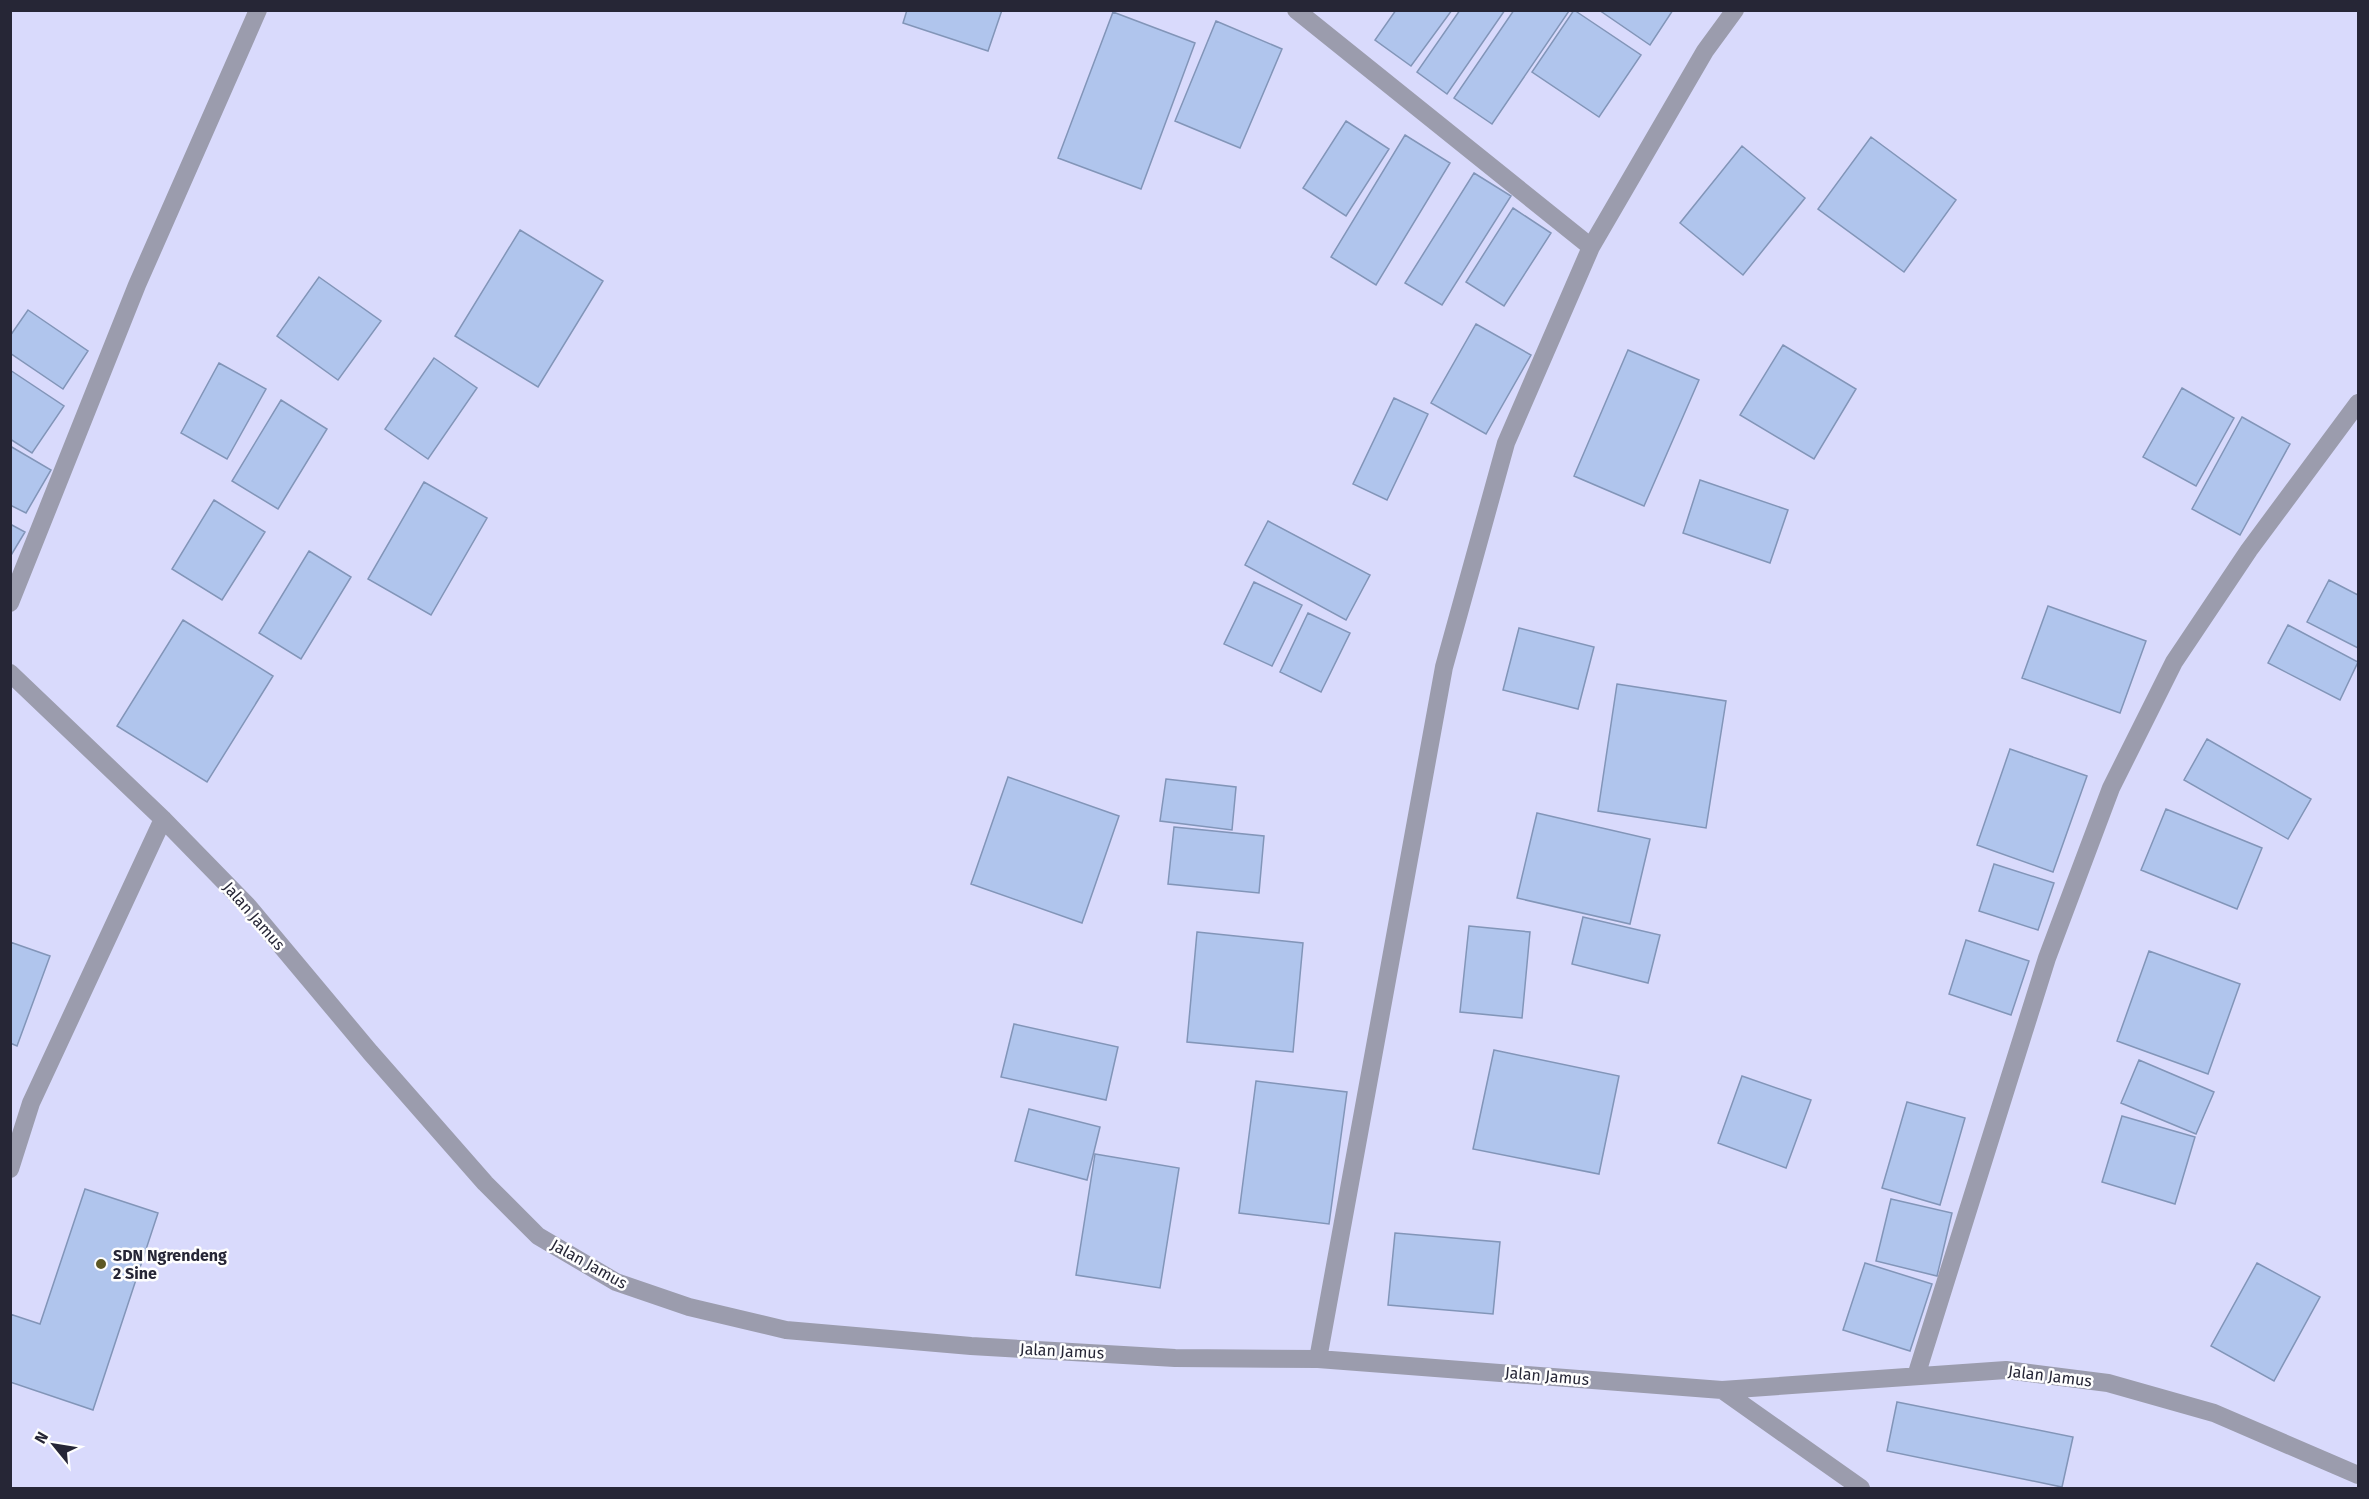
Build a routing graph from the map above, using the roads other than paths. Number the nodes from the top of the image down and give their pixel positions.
1 (258, 10) edge
2 (1296, 10) edge
3 (1735, 10) edge
4 (1591, 247) junction
5 (2358, 403) edge
6 (10, 603) edge
7 (10, 673) edge
8 (163, 819) junction
9 (10, 1169) edge
10 (1318, 1359) junction
11 (1917, 1376) junction
12 (1722, 1390) junction
13 (2358, 1475) edge
14 (1861, 1488) edge

1 - 6 street
2 - 4 street
3 - 4 street
4 - 10 street
5 - 11 street
7 - 8 street, Jalan Jamus
8 - 9 street
8 - 10 street, Jalan Jamus
10 - 12 street, Jalan Jamus
11 - 12 street, Jalan Jamus
11 - 13 street, Jalan Jamus
12 - 14 street

